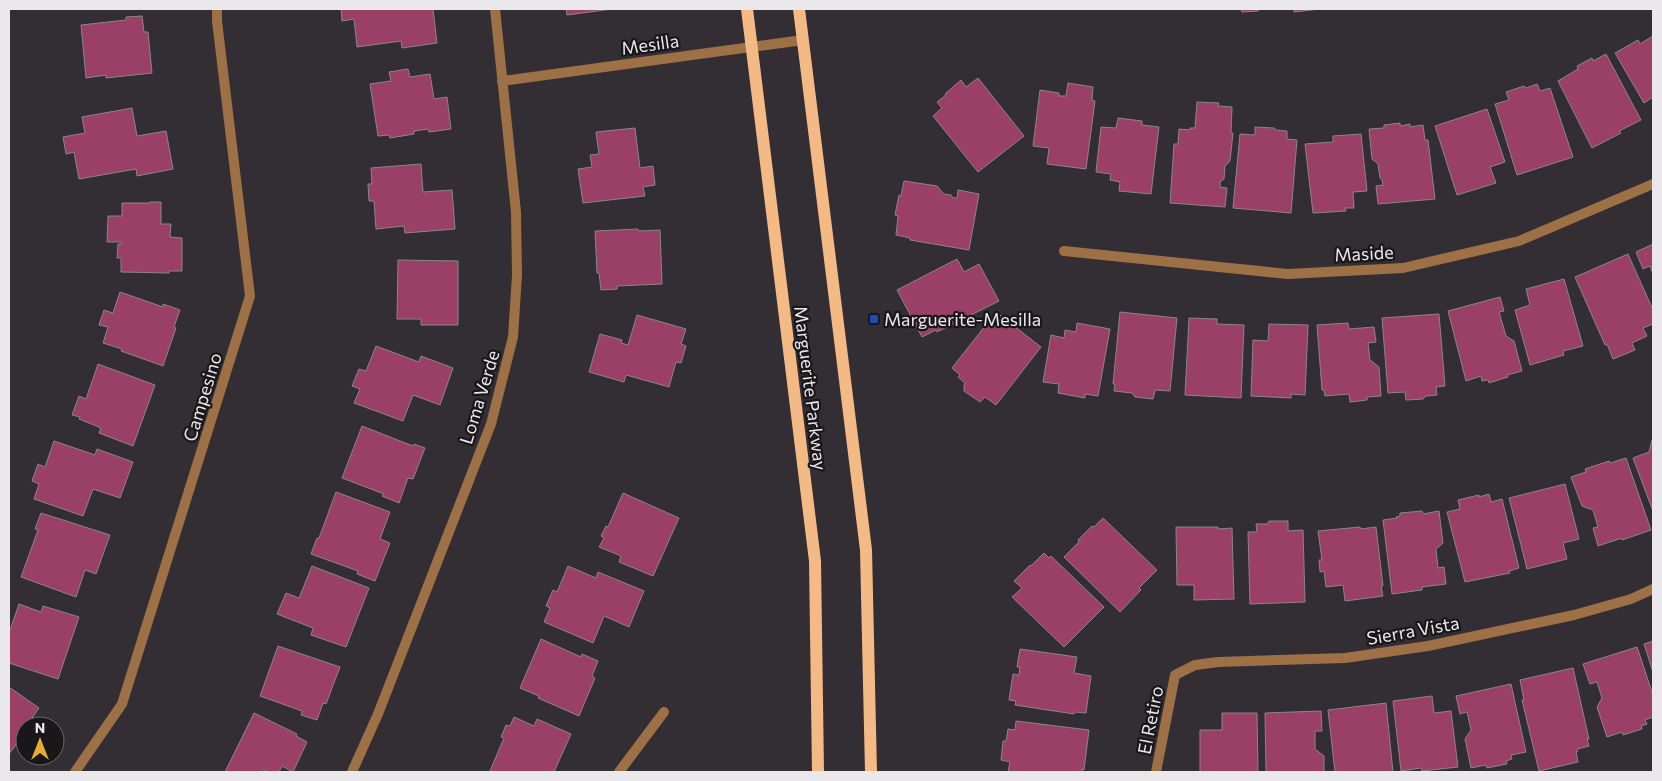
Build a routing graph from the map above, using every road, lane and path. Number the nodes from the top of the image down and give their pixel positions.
1 (217, 9) edge
2 (495, 9) edge
3 (747, 9) edge
4 (799, 9) edge
5 (803, 40) junction
6 (751, 47) junction
7 (502, 82) junction
8 (1653, 184) edge
9 (1064, 251) dead end
10 (1653, 590) edge
11 (1175, 675) joint
12 (664, 712) dead end
13 (75, 772) edge
14 (352, 772) edge
15 (620, 772) edge
16 (818, 772) edge
17 (871, 772) edge
18 (1156, 772) edge

1 - 13 street, Campesino
2 - 7 street, Loma Verde
3 - 6 main road, Marguerite Parkway
4 - 5 main road, Marguerite Parkway
5 - 6 street, Mesilla
5 - 17 main road, Marguerite Parkway
6 - 7 street, Mesilla
6 - 16 main road, Marguerite Parkway
7 - 14 street, Loma Verde
8 - 9 street, Maside
10 - 11 street, Sierra Vista
11 - 18 street, El Retiro
12 - 15 street

